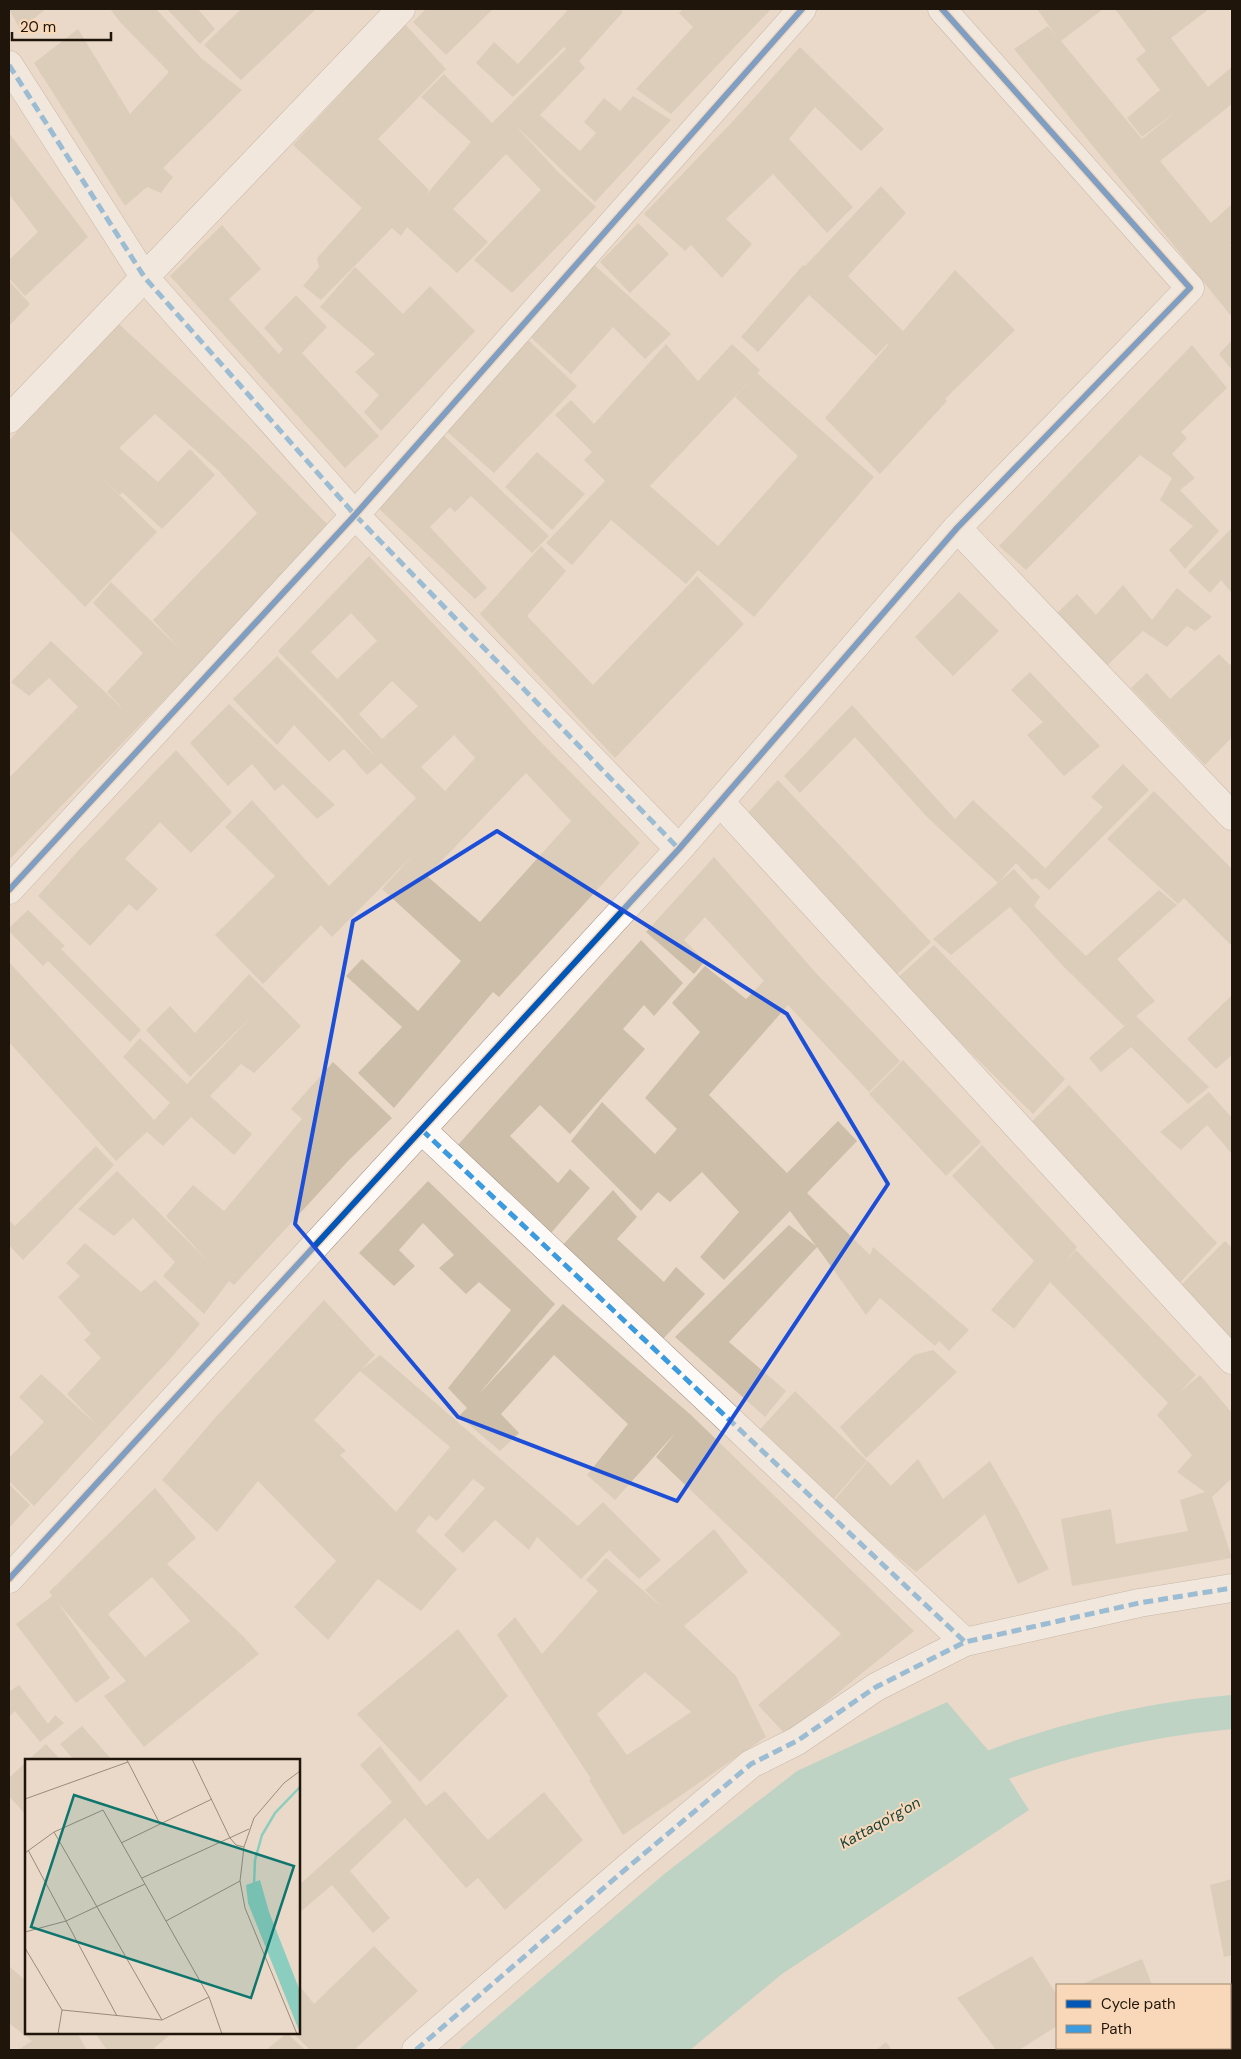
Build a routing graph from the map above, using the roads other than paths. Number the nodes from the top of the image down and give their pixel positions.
1 (401, 9) edge
2 (802, 9) edge
3 (942, 9) edge
4 (9, 66) edge
5 (144, 278) junction
6 (9, 419) edge
7 (355, 515) junction
8 (957, 528) junction
9 (720, 802) junction
10 (1229, 806) edge
11 (679, 849) junction
12 (9, 890) edge
13 (422, 1130) junction
14 (1232, 1360) edge
15 (9, 1579) edge
16 (1232, 1588) edge
17 (965, 1642) junction
18 (416, 2050) edge

1 - 5 street
2 - 7 street
3 - 8 street
4 - 5 street
5 - 6 street
5 - 7 street
7 - 11 street
7 - 12 street
8 - 9 street
8 - 10 street
9 - 11 street
9 - 14 street
11 - 13 street
13 - 15 street
13 - 17 street
16 - 17 street
17 - 18 street

